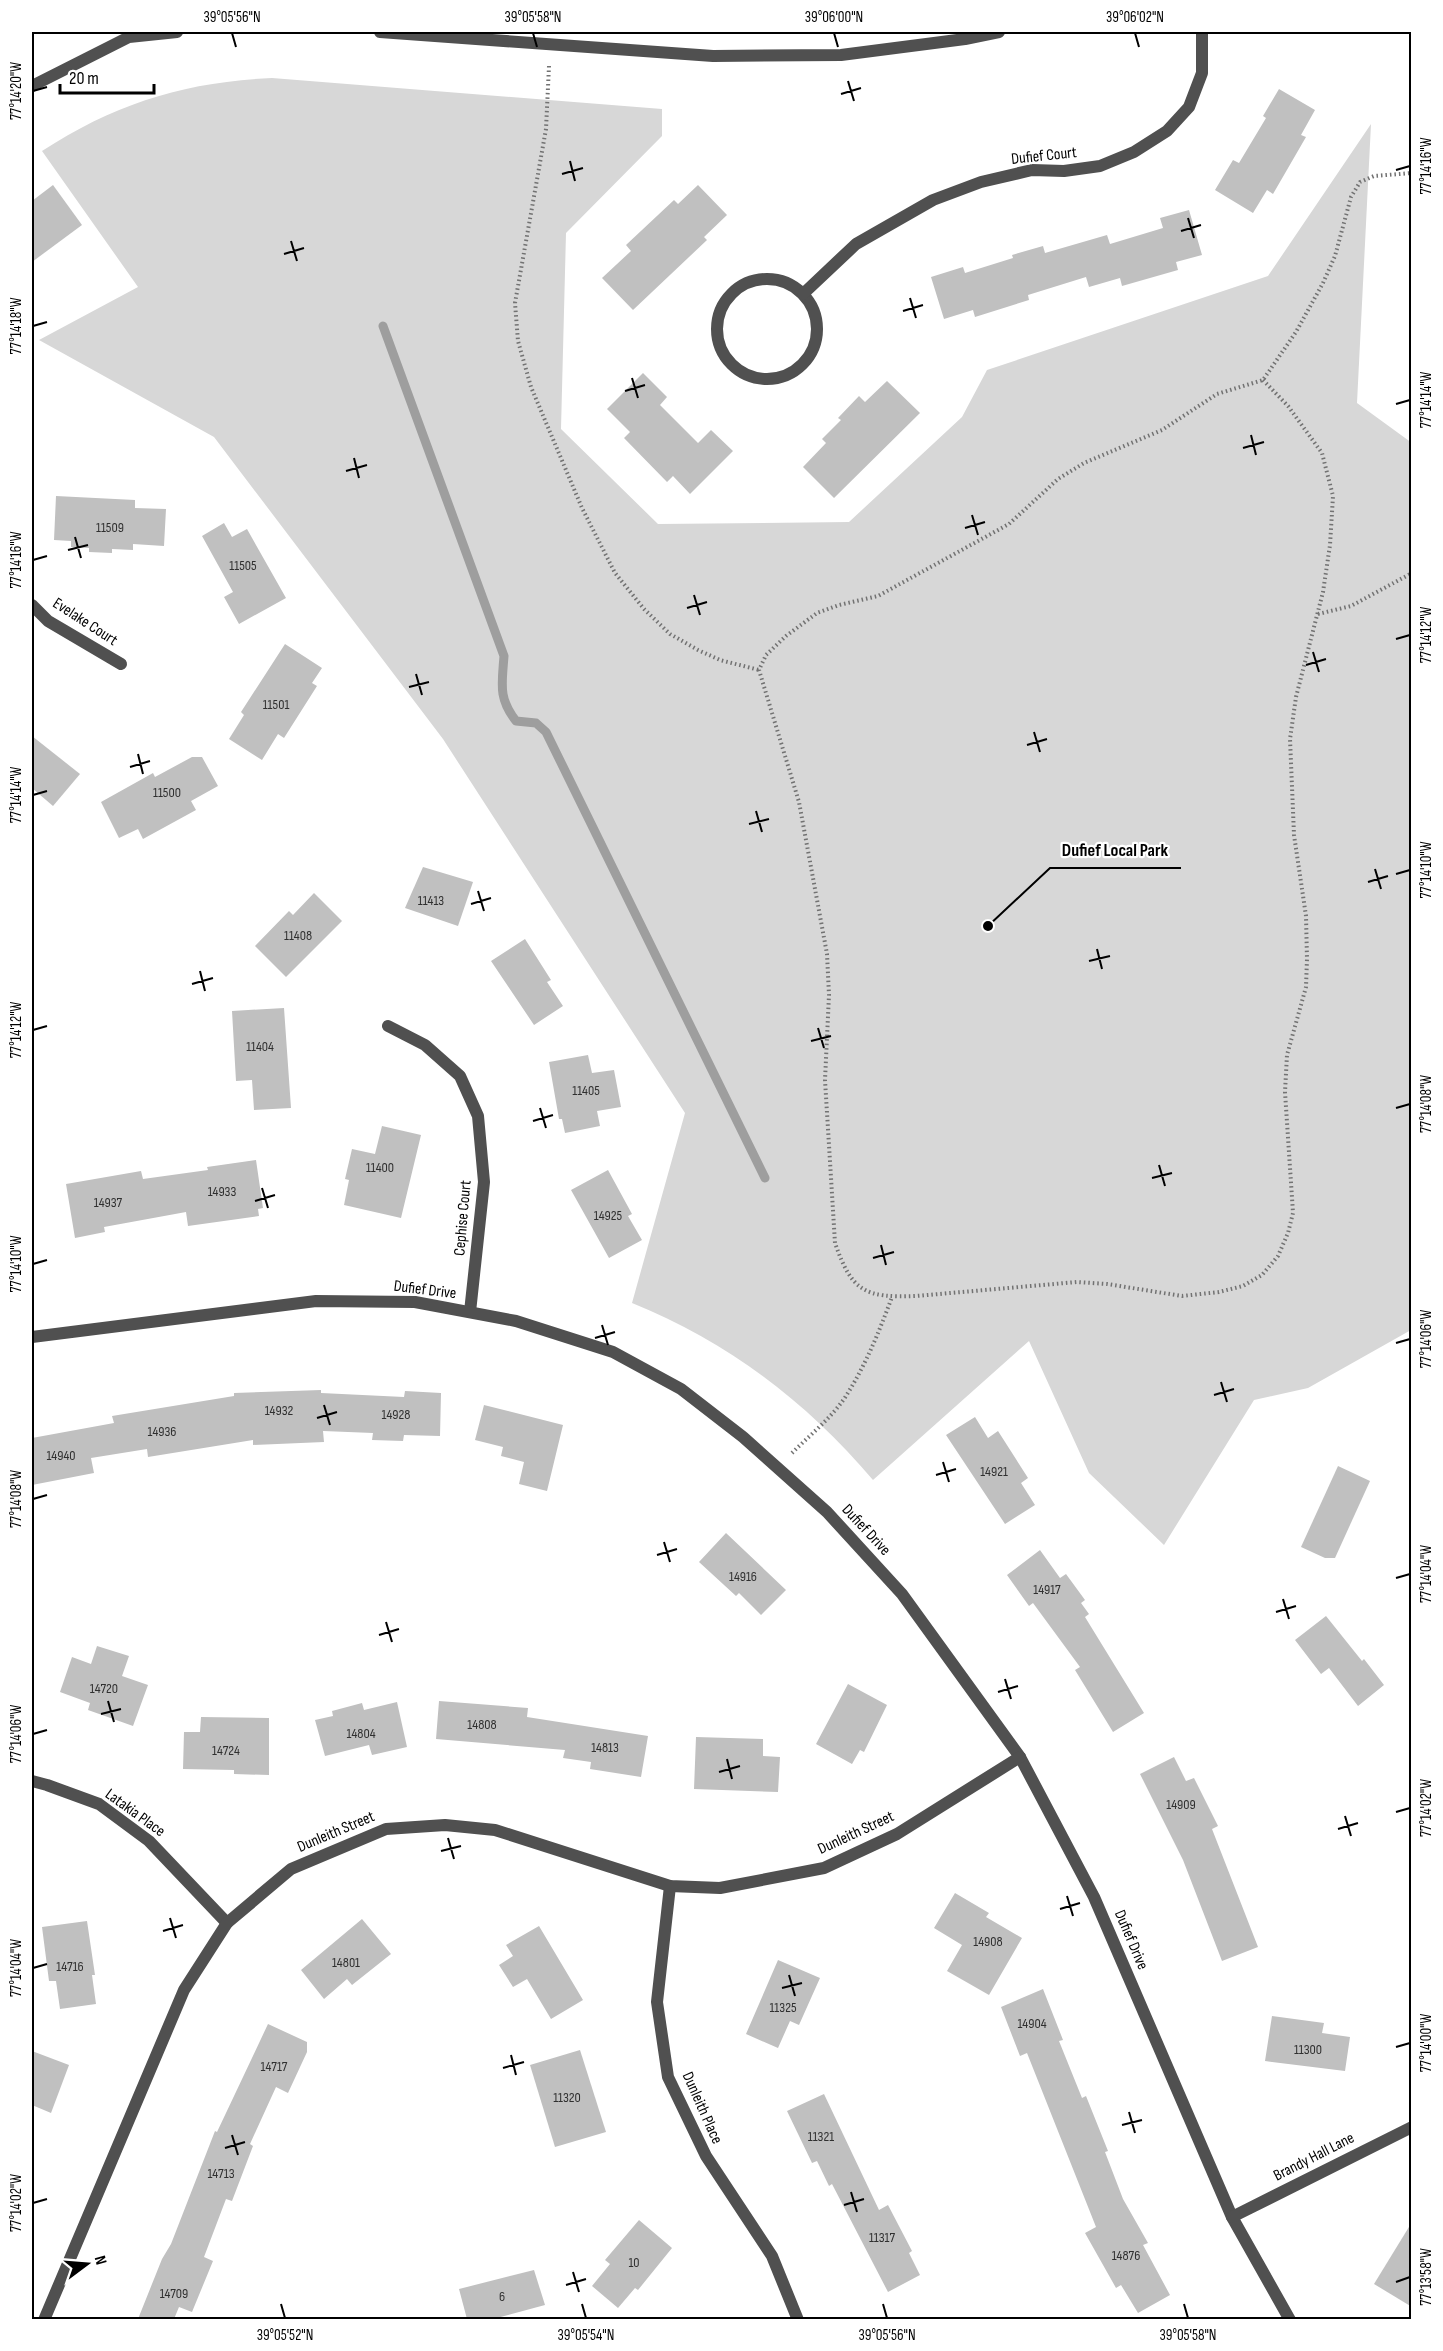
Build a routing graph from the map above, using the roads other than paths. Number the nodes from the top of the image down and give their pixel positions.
1 (177, 32) edge
2 (380, 32) edge
3 (999, 32) edge
4 (1202, 32) edge
5 (32, 86) edge
6 (803, 294) junction
7 (32, 605) edge
8 (121, 664) dead end
9 (388, 1026) dead end
10 (470, 1312) junction
11 (32, 1337) edge
12 (1020, 1757) junction
13 (32, 1782) edge
14 (669, 1886) junction
15 (227, 1923) junction
16 (1412, 2127) edge
17 (1232, 2217) junction
18 (44, 2319) edge
19 (798, 2319) edge
20 (1290, 2319) edge

1 - 5 street
2 - 3 street
4 - 6 street, Dufief Court
6 - 6 street
7 - 8 street, Evelake Court
9 - 10 street, Cephise Court
10 - 11 street, Dufief Drive
10 - 12 street, Dufief Drive
12 - 14 street, Dunleith Street
12 - 17 street, Dufief Drive
13 - 15 street, Latakia Place
14 - 15 street, Dunleith Street
14 - 19 street, Dunleith Place
15 - 18 street, Dunleith Street
16 - 17 street, Brandy Hall Lane
17 - 20 street, Dufief Drive

